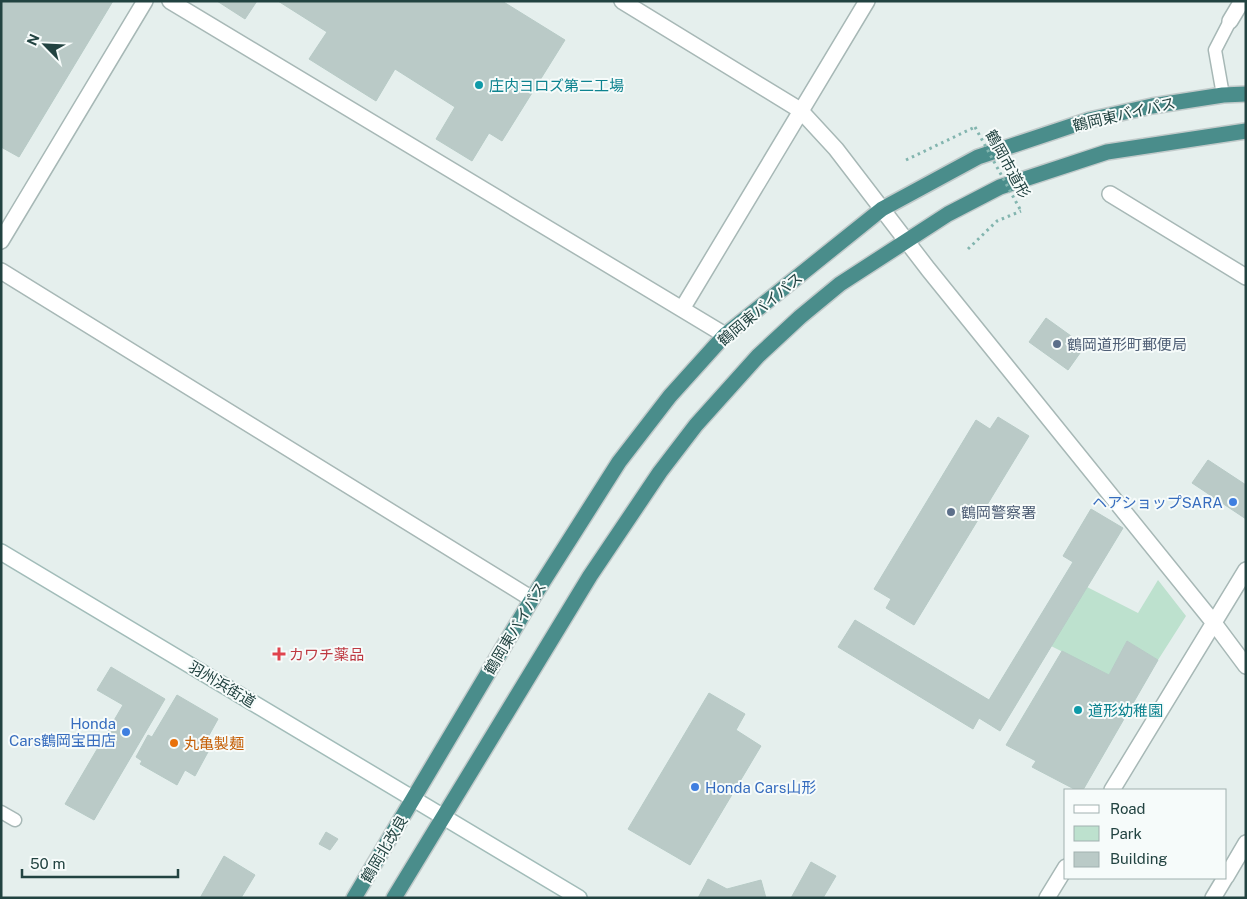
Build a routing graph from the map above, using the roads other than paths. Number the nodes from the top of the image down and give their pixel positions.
1 (145, 1) edge
2 (170, 1) edge
3 (622, 1) edge
4 (867, 1) edge
5 (1242, 1) edge
6 (1230, 21) joint
7 (1222, 94) junction
8 (1246, 94) edge
9 (800, 110) junction
10 (1246, 131) edge
11 (1110, 194) dead end
12 (882, 208) junction
13 (1, 241) edge
14 (906, 241) junction
15 (1, 271) edge
16 (1246, 277) edge
17 (682, 309) junction
18 (726, 335) junction
19 (1, 552) edge
20 (1246, 570) edge
21 (532, 599) junction
22 (1214, 623) junction
23 (1246, 666) edge
24 (1113, 789) edge
25 (413, 799) junction
26 (1, 812) edge
27 (443, 817) junction
28 (15, 820) dead end
29 (1246, 843) edge
30 (1064, 869) edge
31 (1227, 874) edge
32 (1224, 879) edge
33 (354, 898) edge
34 (394, 898) edge
35 (579, 898) edge
36 (1047, 898) edge
37 (1213, 898) edge

1 - 13 street
2 - 17 street
3 - 9 street
4 - 9 street
5 - 6 street
6 - 7 lane
7 - 8 highway, 鶴岡東バイパス
7 - 12 highway, 鶴岡東バイパス
9 - 12 street
9 - 17 street
10 - 14 highway
11 - 16 street
12 - 14 street
12 - 18 highway, 鶴岡東バイパス
14 - 22 street
14 - 27 highway
15 - 21 street
17 - 18 street
18 - 21 highway, 鶴岡東バイパス
19 - 25 street, 羽州浜街道
20 - 22 street
21 - 25 highway, 鶴岡東バイパス
22 - 23 street
22 - 24 street
25 - 27 street, 羽州浜街道
25 - 33 highway, 鶴岡北改良
26 - 28 lane
27 - 34 highway
27 - 35 street, 羽州浜街道
29 - 31 street
30 - 36 street
32 - 37 street

